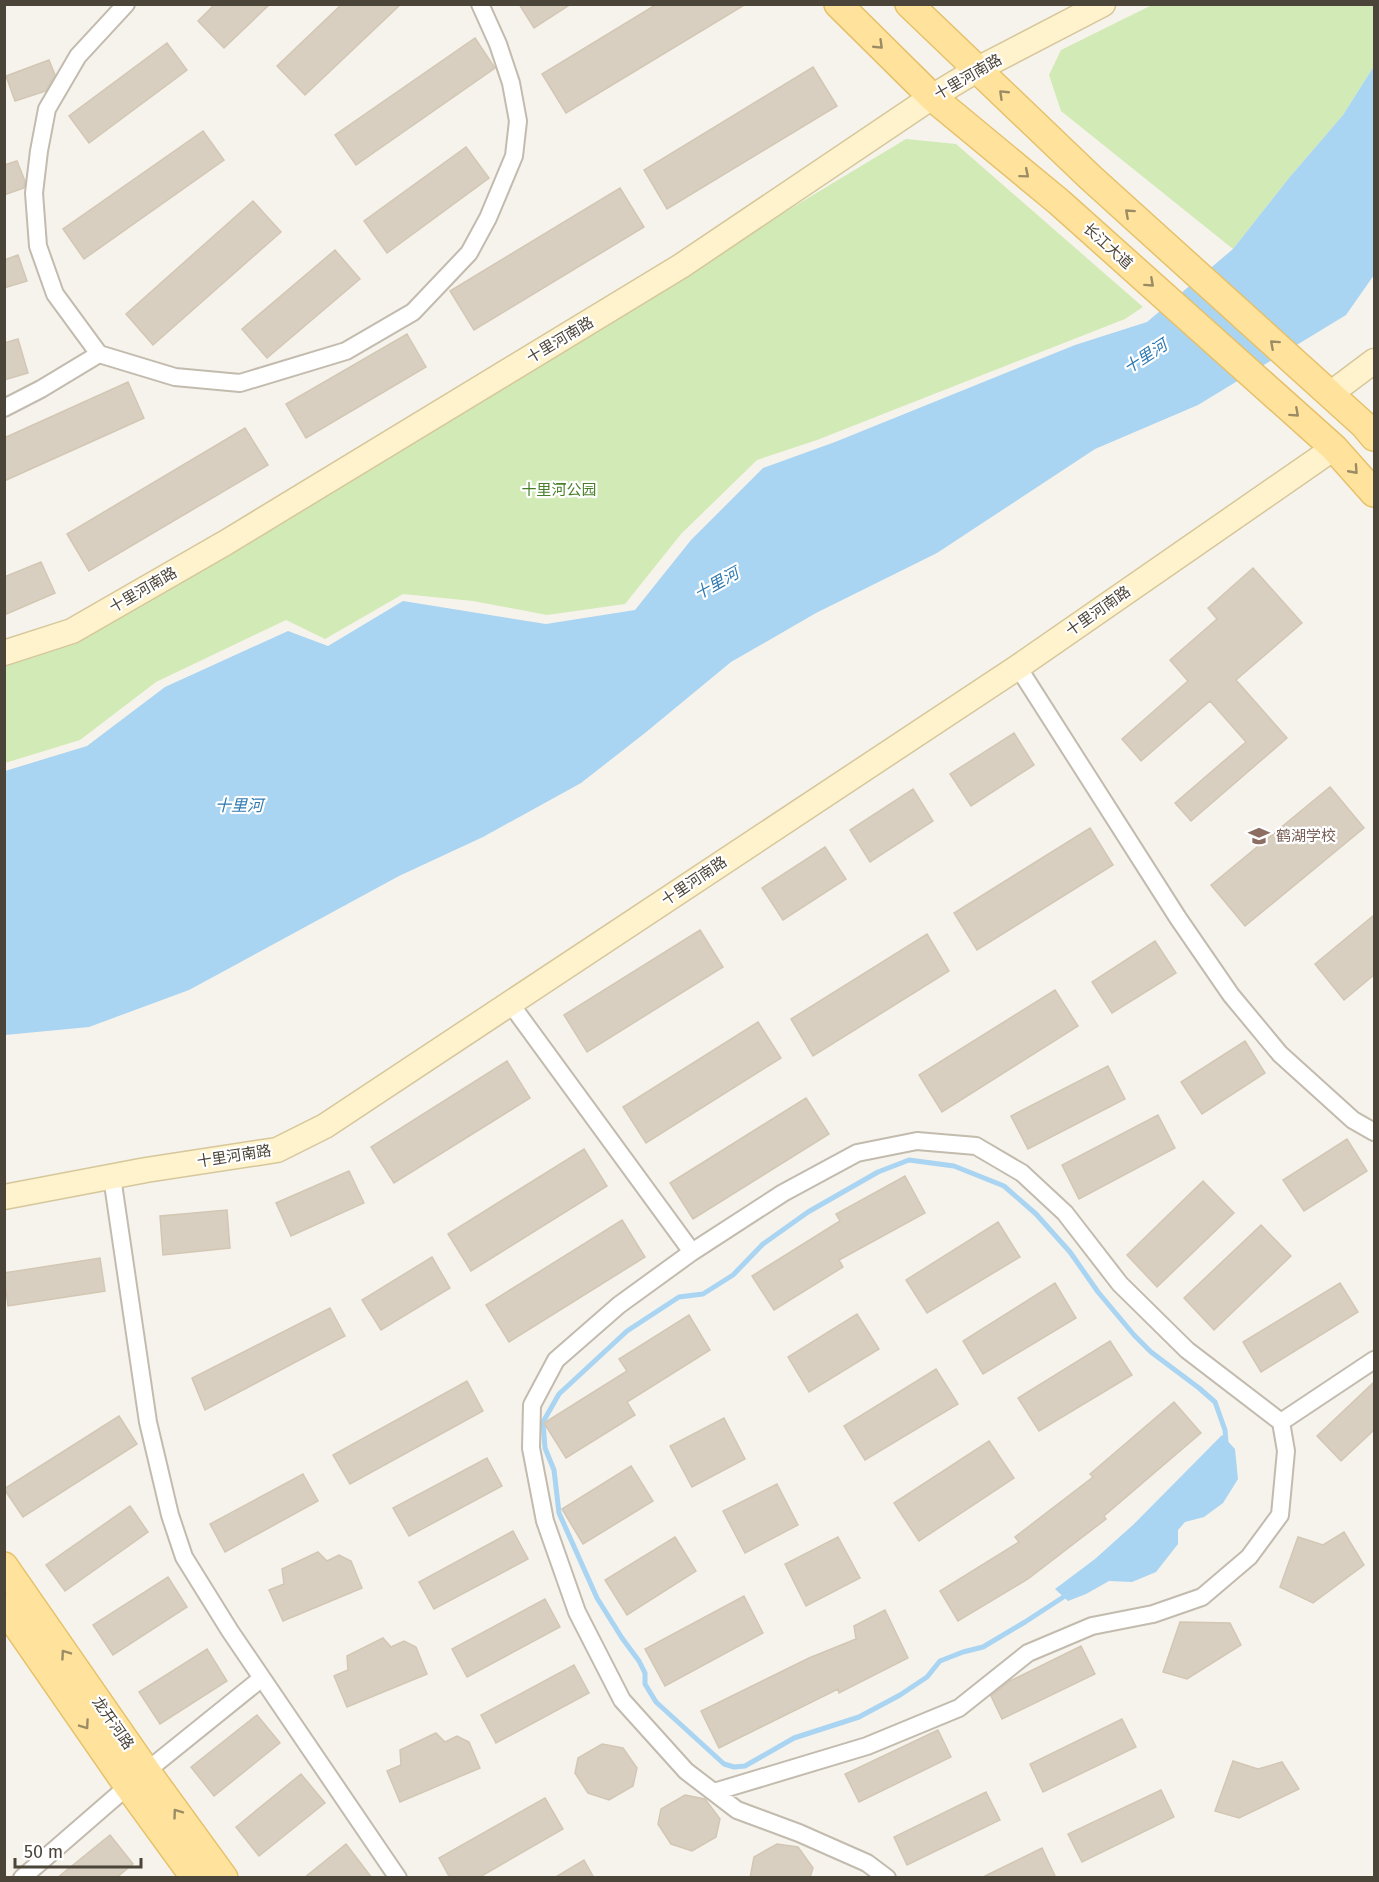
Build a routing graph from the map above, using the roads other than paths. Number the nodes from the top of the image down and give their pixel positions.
1 (126, 4) edge
2 (480, 4) edge
3 (838, 4) edge
4 (909, 4) edge
5 (1103, 4) edge
6 (978, 69) junction
7 (932, 97) junction
8 (99, 354) junction
9 (1374, 361) edge
10 (1330, 394) junction
11 (4, 408) edge
12 (1369, 431) edge
13 (1334, 448) junction
14 (1374, 493) edge
15 (4, 653) edge
16 (1018, 667) junction
17 (510, 1003) junction
18 (1374, 1132) edge
19 (112, 1177) junction
20 (4, 1197) edge
21 (692, 1252) junction
22 (1374, 1360) edge
23 (1281, 1422) junction
24 (4, 1566) edge
25 (4, 1607) edge
26 (262, 1678) junction
27 (137, 1779) junction
28 (714, 1792) junction
29 (22, 1878) edge
30 (195, 1878) edge
31 (224, 1878) edge
32 (398, 1878) edge
33 (887, 1878) edge

1 - 8 street
2 - 8 street
3 -> 7 main road, 长江大道
4 - 6 main road
5 - 6 street, 十里河南路
6 - 7 street, 十里河南路
10 -> 6 main road
7 -> 13 main road, 长江大道
7 - 15 street, 十里河南路
8 - 11 street
9 - 10 street
10 - 12 main road
13 -> 14 main road, 长江大道
13 - 16 street, 十里河南路
16 - 17 street, 十里河南路
16 - 18 street
17 - 19 street, 十里河南路
17 - 21 street
19 - 20 street, 十里河南路
19 - 26 street
21 - 23 street
21 - 28 street
22 - 23 street
23 - 28 street
27 -> 24 main road, 龙开河路
25 -> 27 main road, 龙开河路
26 - 27 street
26 - 32 street
27 - 29 street
27 - 30 main road, 龙开河路
31 -> 27 main road, 龙开河路
28 - 33 street

